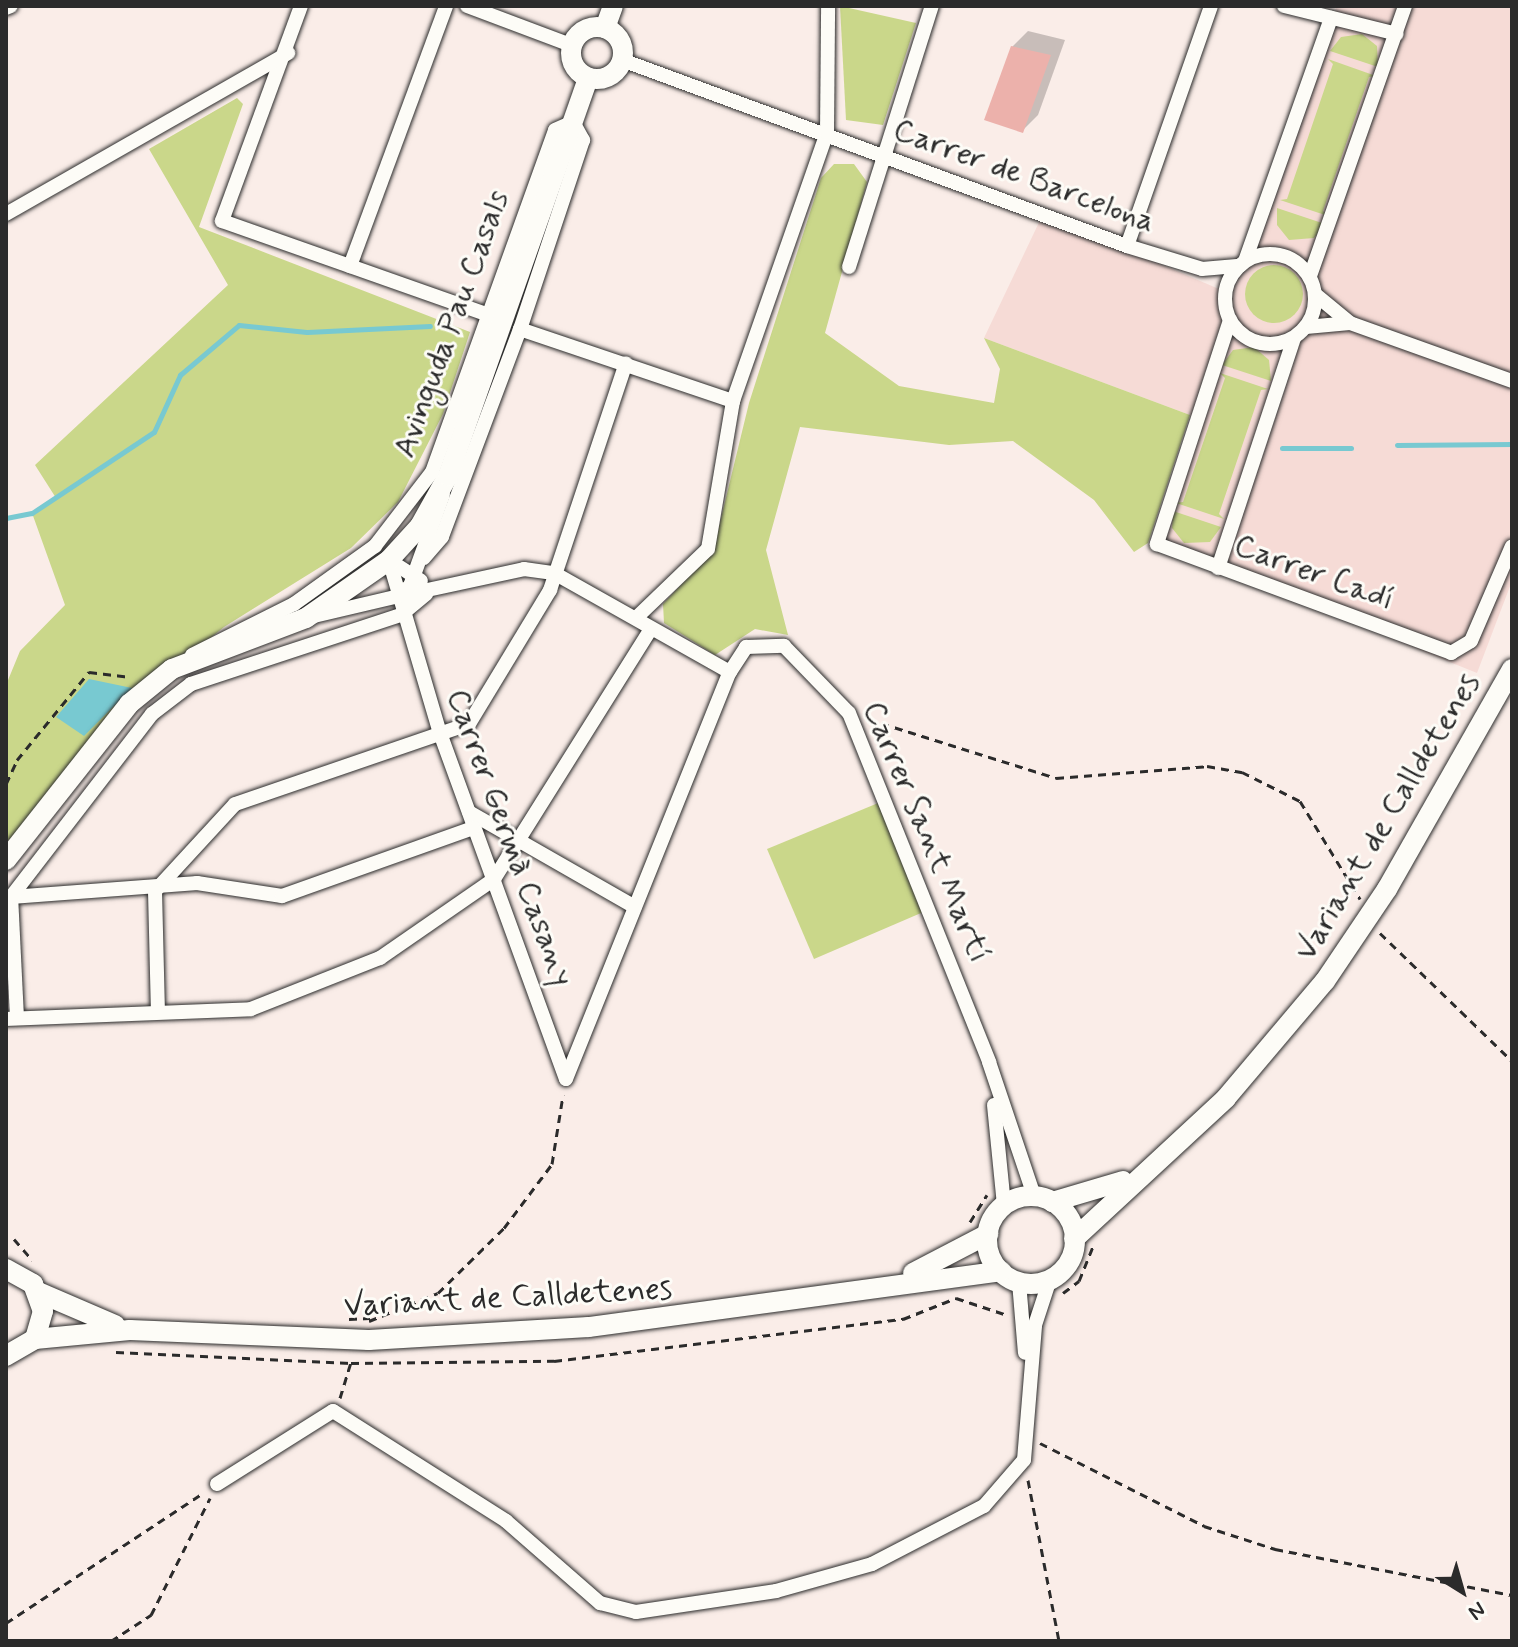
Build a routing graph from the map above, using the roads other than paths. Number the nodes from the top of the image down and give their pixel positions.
1 (301, 6) edge
2 (446, 6) edge
3 (467, 6) edge
4 (613, 6) edge
5 (828, 6) edge
6 (932, 6) edge
7 (1211, 6) edge
8 (1284, 6) edge
9 (1405, 6) edge
10 (1331, 18) junction
11 (605, 28) junction
12 (1397, 34) junction
13 (571, 45) junction
14 (288, 53) junction
15 (622, 60) junction
16 (588, 78) junction
17 (573, 122) junction
18 (827, 133) junction
19 (884, 154) junction
20 (6, 214) edge
21 (1127, 246) junction
22 (1243, 263) junction
23 (350, 266) junction
24 (849, 267) dead end
25 (1202, 269) junction
26 (1310, 276) junction
27 (1226, 292) junction
28 (1316, 295) junction
29 (489, 315) junction
30 (1230, 320) junction
31 (1350, 323) junction
32 (1306, 327) junction
33 (520, 329) junction
34 (1294, 338) junction
35 (626, 363) junction
36 (1512, 381) edge
37 (733, 401) junction
38 (448, 476) junction
39 (1512, 546) edge
40 (424, 558) junction
41 (389, 560) junction
42 (1218, 568) junction
43 (554, 573) junction
44 (418, 574) junction
45 (426, 594) junction
46 (395, 597) junction
47 (401, 615) junction
48 (637, 617) junction
49 (306, 618) junction
50 (651, 629) junction
51 (172, 669) junction
52 (1512, 669) edge
53 (730, 672) junction
54 (440, 733) junction
55 (469, 812) junction
56 (473, 828) junction
57 (525, 840) junction
58 (6, 860) edge
59 (494, 879) junction
60 (155, 891) junction
61 (11, 897) junction
62 (635, 907) junction
63 (961, 989) junction
64 (158, 1012) junction
65 (12, 1018) edge
66 (1149, 1170) junction
67 (1043, 1199) junction
68 (1004, 1206) junction
69 (988, 1234) junction
70 (1074, 1239) junction
71 (10, 1245) edge
72 (11, 1270) edge
73 (1010, 1277) junction
74 (1050, 1279) junction
75 (887, 1284) junction
76 (38, 1292) junction
77 (130, 1330) junction
78 (35, 1339) junction
79 (6, 1356) edge
80 (1033, 1440) junction
81 (217, 1484) road end

1 - 14 street
2 - 23 street
3 - 13 street
4 - 11 street
5 - 18 street
6 - 19 street
7 - 21 street
8 - 10 street
9 - 12 street
10 - 12 street
10 - 22 street
11 - 13 street
11 - 15 street
12 - 26 street
13 - 16 street
14 - 20 street
14 - 23 street
15 - 16 street
15 - 18 street, Carrer de Barcelona
16 - 17 street, Avinguda Pau Casals
17 - 29 street, Avinguda Pau Casals
17 - 33 street, Avinguda Pau Casals
17 - 38 street, Avinguda Pau Casals
18 - 19 street, Carrer de Barcelona
18 - 37 street
19 - 21 street, Carrer de Barcelona
19 - 24 street
21 - 25 street, Carrer de Barcelona
22 - 25 street, Carrer de Barcelona
22 - 26 street
22 - 27 street
23 - 29 street
25 - 27 street, Carrer de Barcelona
26 - 28 street
27 - 30 street
28 - 31 street
28 - 32 street
29 - 51 street, Avinguda Pau Casals
30 - 34 street
30 - 42 street, Carrer Cadí
31 - 32 street
31 - 36 street
32 - 34 street
33 - 35 street
33 - 40 street, Avinguda Pau Casals
34 - 42 street
35 - 37 street
35 - 43 street
37 - 48 street
38 - 40 street, Avinguda Pau Casals
38 - 41 street, Avinguda Pau Casals
39 - 42 street, Carrer Cadí
40 - 44 street, Avinguda Pau Casals
41 - 44 street
41 - 46 street
41 - 49 street, Avinguda Pau Casals
43 - 45 street
43 - 48 street
43 - 54 street
44 - 45 street
44 - 46 street, Avinguda Pau Casals
45 - 46 street
45 - 47 street
46 - 47 street
46 - 49 street, Avinguda Pau Casals
47 - 54 street, Carrer Germà Casany
47 - 61 street
48 - 50 street
49 - 51 street, Avinguda Pau Casals
50 - 53 street
50 - 57 street
51 - 58 street
52 - 66 street, Variant de Calldetenes
53 - 62 street
53 - 63 street, Carrer Sant Martí
54 - 55 street, Carrer Germà Casany
54 - 60 street
55 - 56 street, Carrer Germà Casany
55 - 57 street
56 - 59 street, Carrer Germà Casany
56 - 60 street
57 - 59 street
57 - 62 street
59 - 62 street, Carrer Germà Casany
59 - 64 street
60 - 61 street
60 - 64 street
61 - 65 street
63 - 67 street, Carrer Sant Martí
63 - 68 street, Carrer Sant Martí
64 - 65 street
66 - 67 street, Variant de Calldetenes
66 - 70 street, Variant de Calldetenes
67 - 68 street
67 - 70 street
68 - 69 street
69 - 73 street
69 - 75 street, Variant de Calldetenes
70 - 74 street
71 - 72 street, Variant de Calldetenes
72 - 76 street, Variant de Calldetenes
73 - 74 street
73 - 75 street, Variant de Calldetenes
73 - 80 street
74 - 80 street
75 - 77 street, Variant de Calldetenes
76 - 77 street, Variant de Calldetenes
76 - 78 street
77 - 78 street, Variant de Calldetenes
78 - 79 street, Variant de Calldetenes
80 - 81 street

